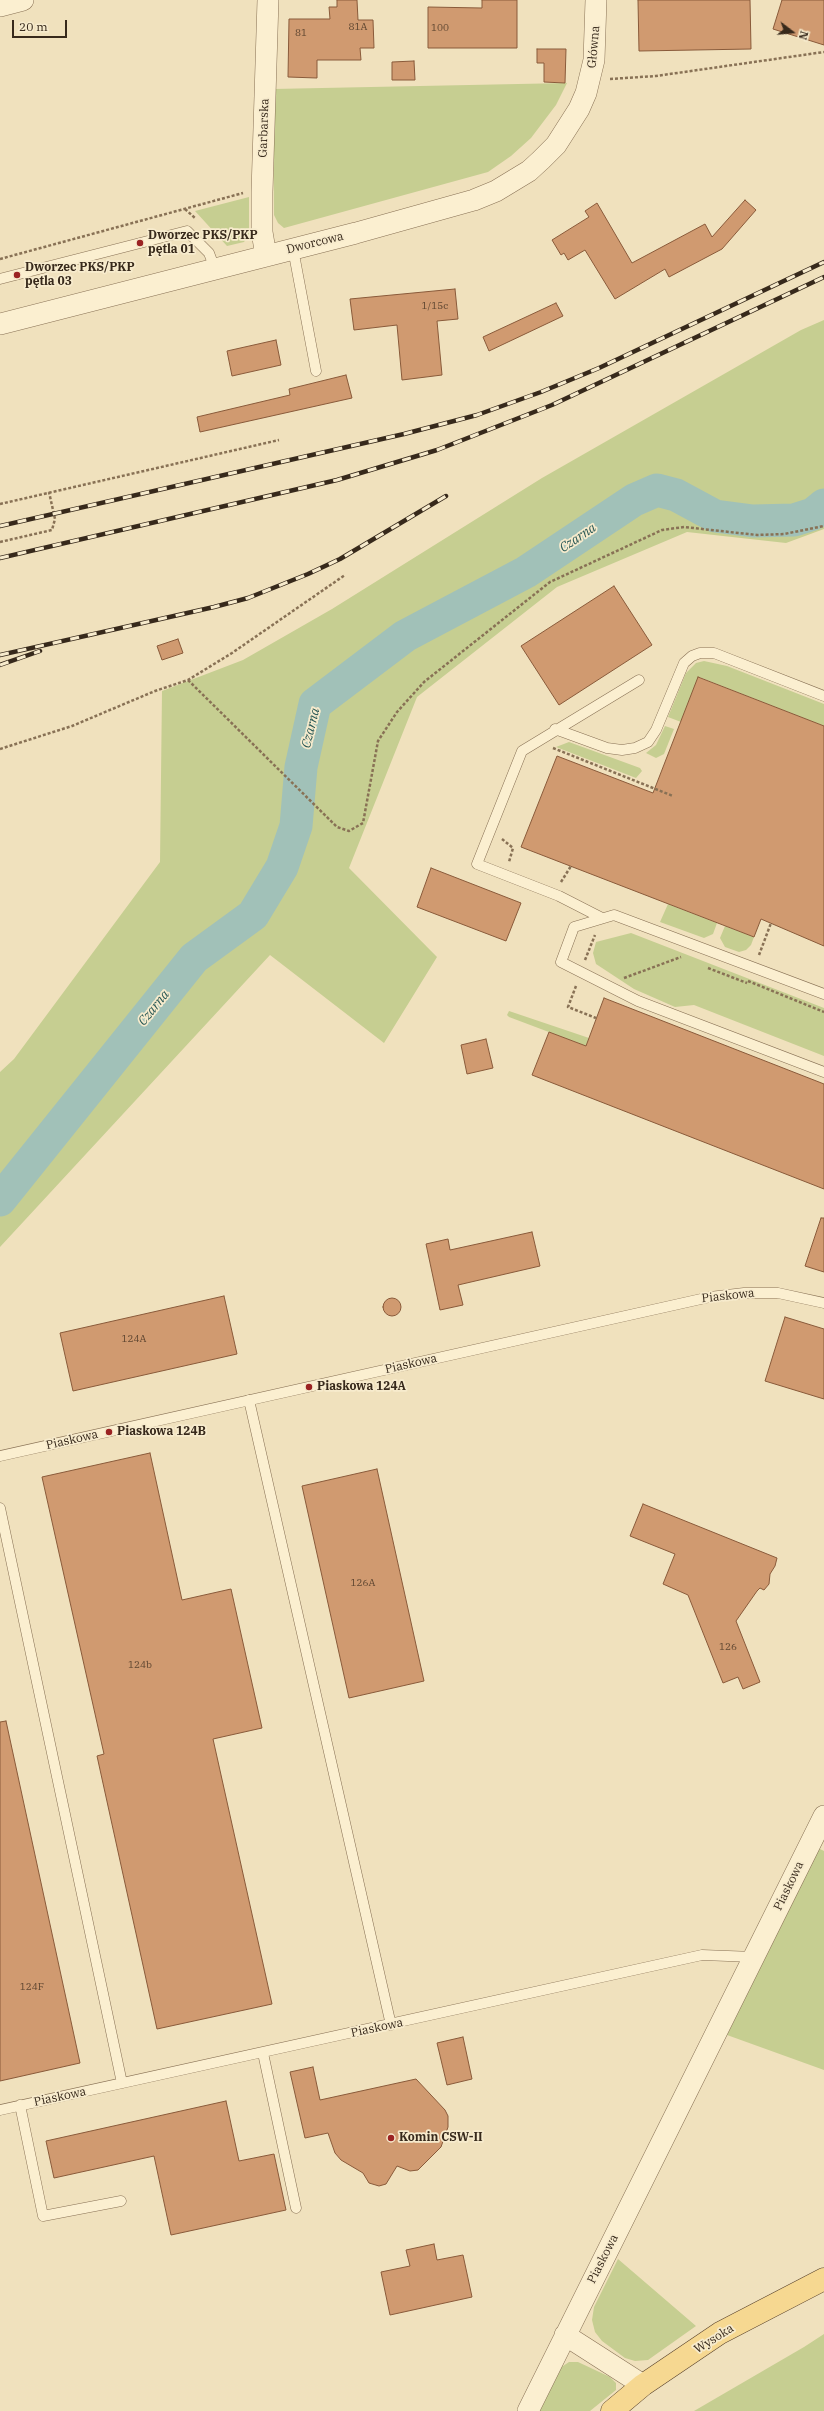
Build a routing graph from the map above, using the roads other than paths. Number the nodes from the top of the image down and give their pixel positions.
1 (23, 0) edge
2 (268, 0) edge
3 (596, 0) edge
4 (0, 6) edge
5 (586, 93) joint
6 (293, 249) junction
7 (266, 256) junction
8 (215, 269) junction
9 (0, 279) edge
10 (0, 324) edge
11 (316, 371) dead end
12 (639, 680) dead end
13 (824, 696) edge
14 (555, 729) junction
15 (602, 918) junction
16 (824, 994) edge
17 (824, 1072) edge
18 (824, 1303) edge
19 (249, 1400) junction
20 (0, 1456) edge
21 (0, 1508) edge
22 (824, 1816) edge
23 (754, 1957) junction
24 (391, 2025) junction
25 (263, 2053) junction
26 (122, 2083) junction
27 (20, 2105) junction
28 (0, 2110) edge
29 (121, 2201) dead end
30 (296, 2208) dead end
31 (824, 2279) edge
32 (565, 2335) junction
33 (643, 2385) junction
34 (528, 2411) edge
35 (612, 2411) edge

1 - 4 street
2 - 7 street, Garbarska
3 - 5 street, Główna
5 - 6 street, Dworcowa
6 - 7 street, Dworcowa
6 - 11 lane
7 - 8 street, Dworcowa
8 - 9 lane
8 - 10 street, Dworcowa
12 - 14 lane
13 - 14 lane
14 - 15 lane
15 - 16 lane
15 - 17 lane
18 - 19 lane, Piaskowa
19 - 20 lane, Piaskowa
19 - 24 lane
21 - 26 lane
22 - 23 street, Piaskowa
23 - 24 lane, Piaskowa
23 - 32 street, Piaskowa
24 - 25 lane, Piaskowa
25 - 26 lane, Piaskowa
25 - 30 lane
26 - 27 lane, Piaskowa
27 - 28 lane, Piaskowa
27 - 29 lane
31 - 33 main road, Wysoka
32 - 33 street
32 - 34 street, Piaskowa
33 - 35 main road, Wysoka

